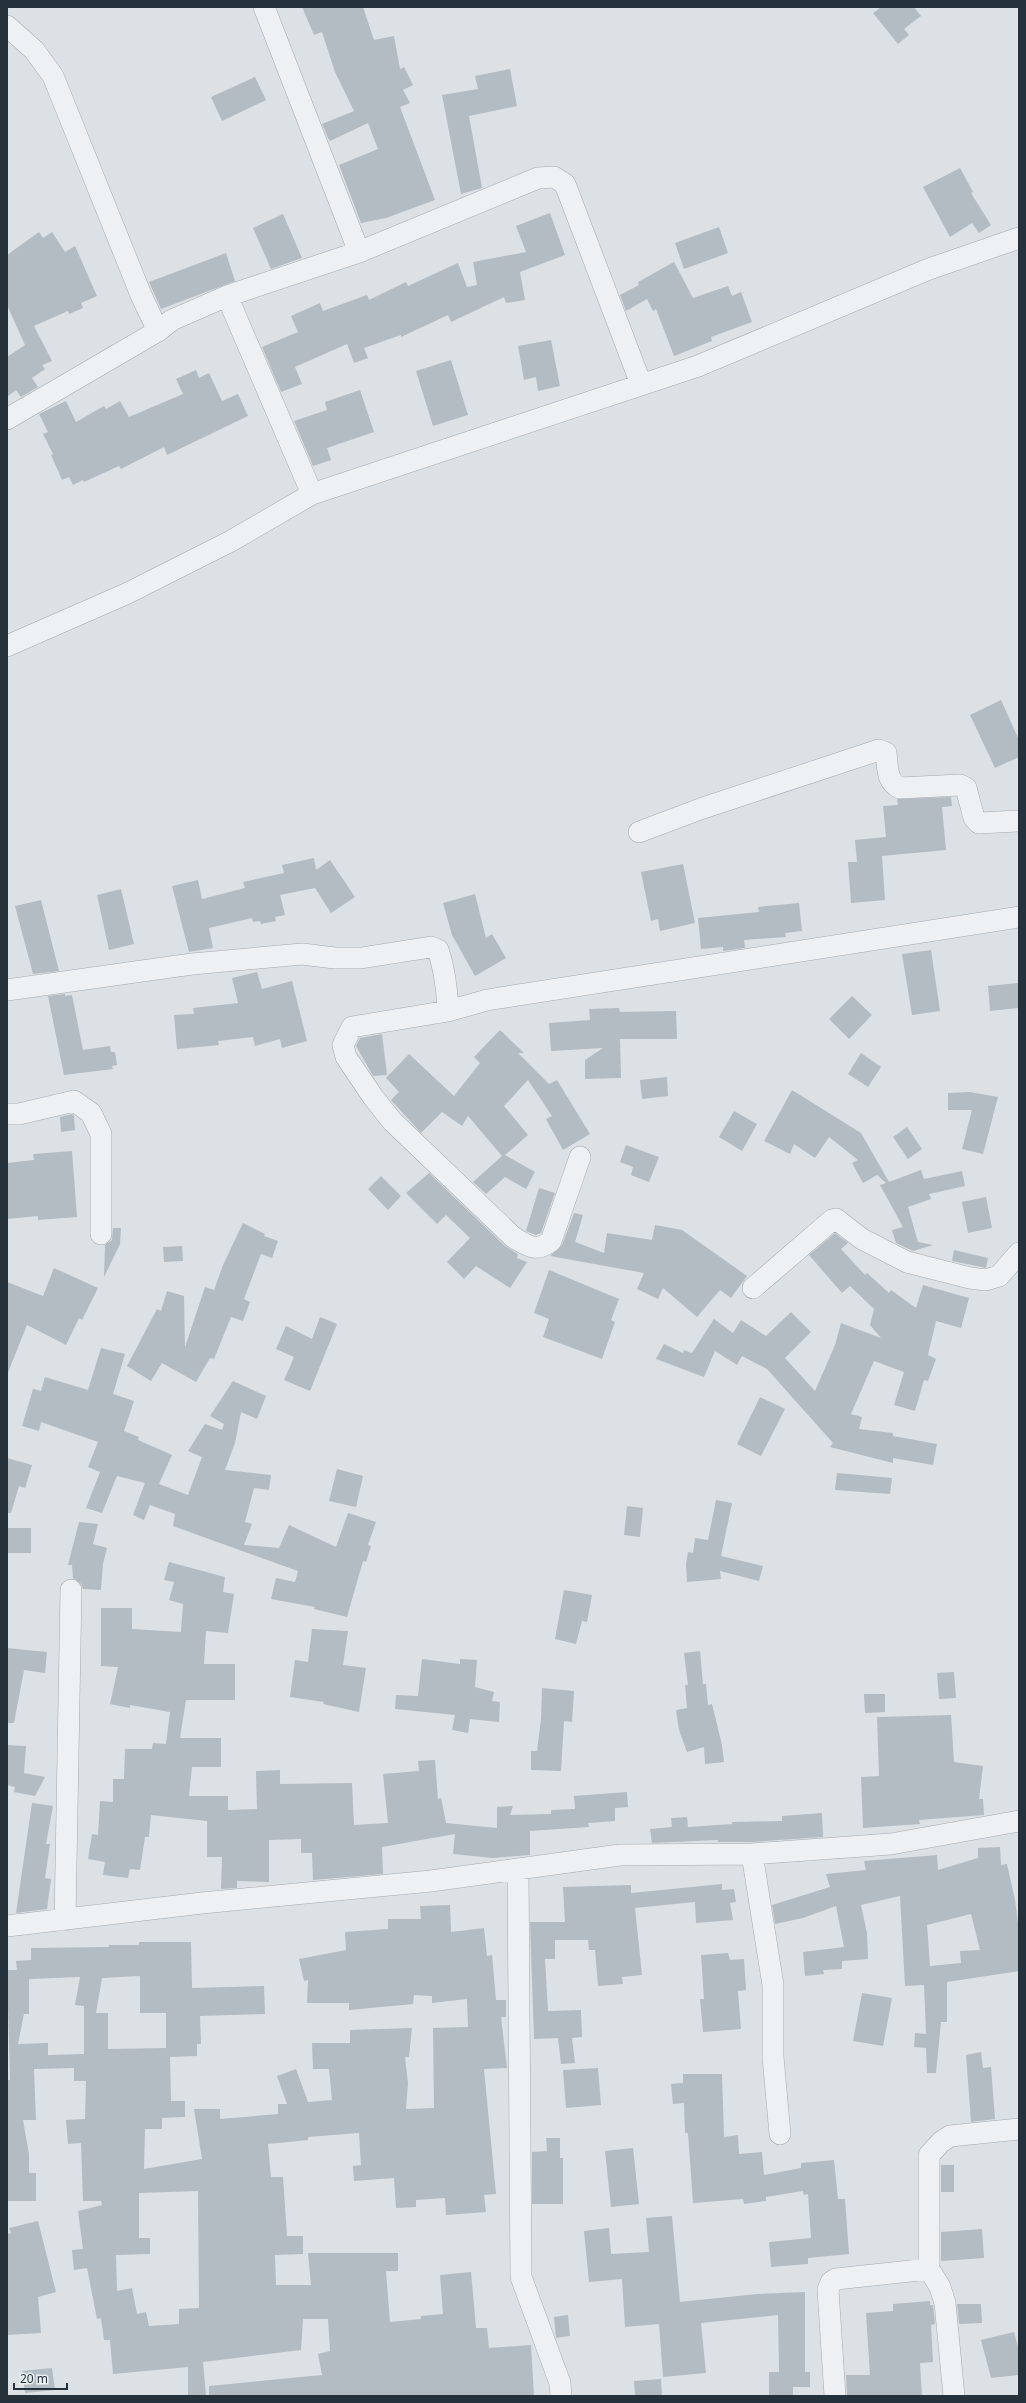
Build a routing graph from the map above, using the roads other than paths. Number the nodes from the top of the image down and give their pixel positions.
1 (264, 7) edge
2 (7, 26) edge
3 (1019, 238) edge
4 (359, 252) junction
5 (227, 296) junction
6 (158, 331) junction
7 (641, 384) junction
8 (7, 419) edge
9 (312, 494) junction
10 (7, 646) edge
11 (1019, 821) edge
12 (639, 832) dead end
13 (1019, 918) edge
14 (7, 990) edge
15 (448, 1011) junction
16 (7, 1114) edge
17 (580, 1157) dead end
18 (101, 1234) dead end
19 (1019, 1254) edge
20 (753, 1288) dead end
21 (71, 1590) dead end
22 (1019, 1821) edge
23 (752, 1854) junction
24 (518, 1870) junction
25 (65, 1920) junction
26 (7, 1926) edge
27 (1019, 2129) edge
28 (780, 2134) dead end
29 (929, 2269) junction
30 (561, 2396) edge
31 (835, 2396) edge
32 (954, 2396) edge

1 - 4 street
2 - 6 street
3 - 7 street
4 - 5 street
4 - 7 street
5 - 6 street
5 - 9 street
6 - 8 street
7 - 9 street
9 - 10 street
11 - 12 street
13 - 15 street
14 - 15 street
15 - 17 street
16 - 18 street
19 - 20 street
21 - 25 street
22 - 23 street
23 - 24 street
23 - 28 street
24 - 25 street
24 - 30 street
25 - 26 street
27 - 29 street
29 - 31 street
29 - 32 street

